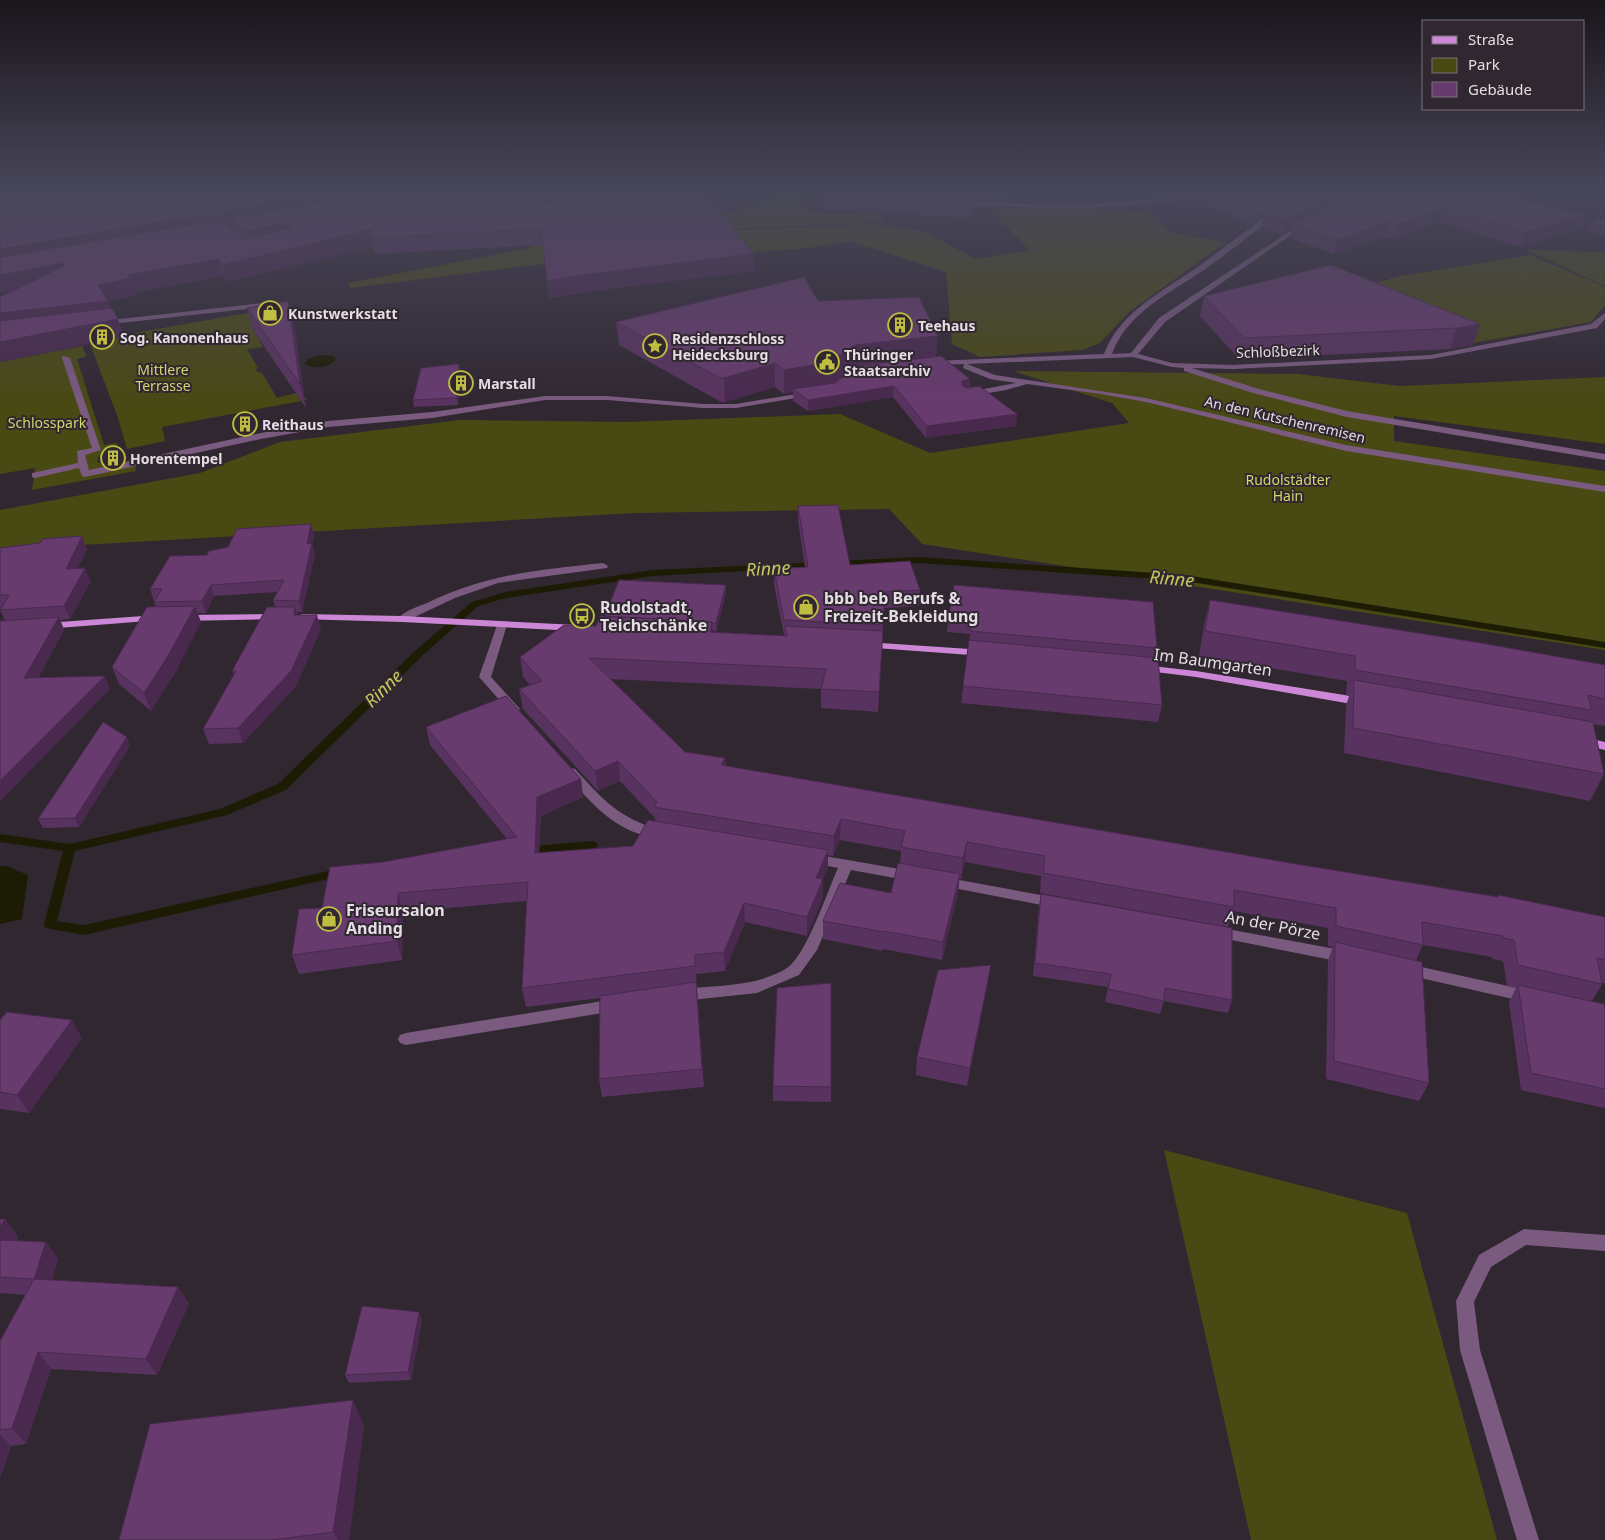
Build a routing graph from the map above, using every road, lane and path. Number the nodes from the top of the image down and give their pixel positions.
1 (1211, 261) edge
2 (1249, 261) edge
3 (262, 305) edge
4 (1605, 315) edge
5 (94, 324) edge
6 (1133, 355) junction
7 (1107, 356) junction
8 (66, 358) dead end
9 (922, 364) edge
10 (962, 364) junction
11 (1172, 365) junction
12 (1029, 382) junction
13 (814, 393) edge
14 (966, 395) edge
15 (1605, 457) edge
16 (83, 465) junction
17 (35, 475) dead end
18 (1605, 489) edge
19 (603, 566) dead end
20 (402, 619) junction
21 (502, 625) junction
22 (33, 626) edge
23 (586, 628) edge
24 (849, 644) edge
25 (992, 654) edge
26 (1135, 667) edge
27 (1370, 704) edge
28 (524, 719) edge
29 (1575, 740) edge
30 (1605, 746) edge
31 (562, 762) edge
32 (670, 836) edge
33 (799, 856) edge
34 (846, 865) junction
35 (1073, 906) edge
36 (1200, 929) edge
37 (1358, 960) edge
38 (1396, 968) edge
39 (668, 996) edge
40 (1542, 1000) edge
41 (629, 1003) edge
42 (406, 1039) dead end
43 (1605, 1243) edge
44 (1528, 1540) edge

1 - 7 street
2 - 6 street
3 - 5 street
4 - 11 street, Schloßbezirk
6 - 7 street, Schloßbezirk
6 - 11 street, Schloßbezirk
7 - 10 street, Schloßbezirk
8 - 16 street
9 - 10 street, Schloßbezirk
10 - 12 street, An den Kutschenremisen
11 - 15 street
12 - 14 street
12 - 18 street, An den Kutschenremisen
13 - 16 street
16 - 17 street
19 - 20 street
20 - 21 main road
20 - 22 main road
21 - 23 main road
21 - 28 street
24 - 25 main road
26 - 27 main road, Im Baumgarten
29 - 30 main road
31 - 32 street
33 - 34 street
34 - 35 street
34 - 39 street
36 - 37 street, An der Pörze
38 - 40 street
41 - 42 street
43 - 44 street

